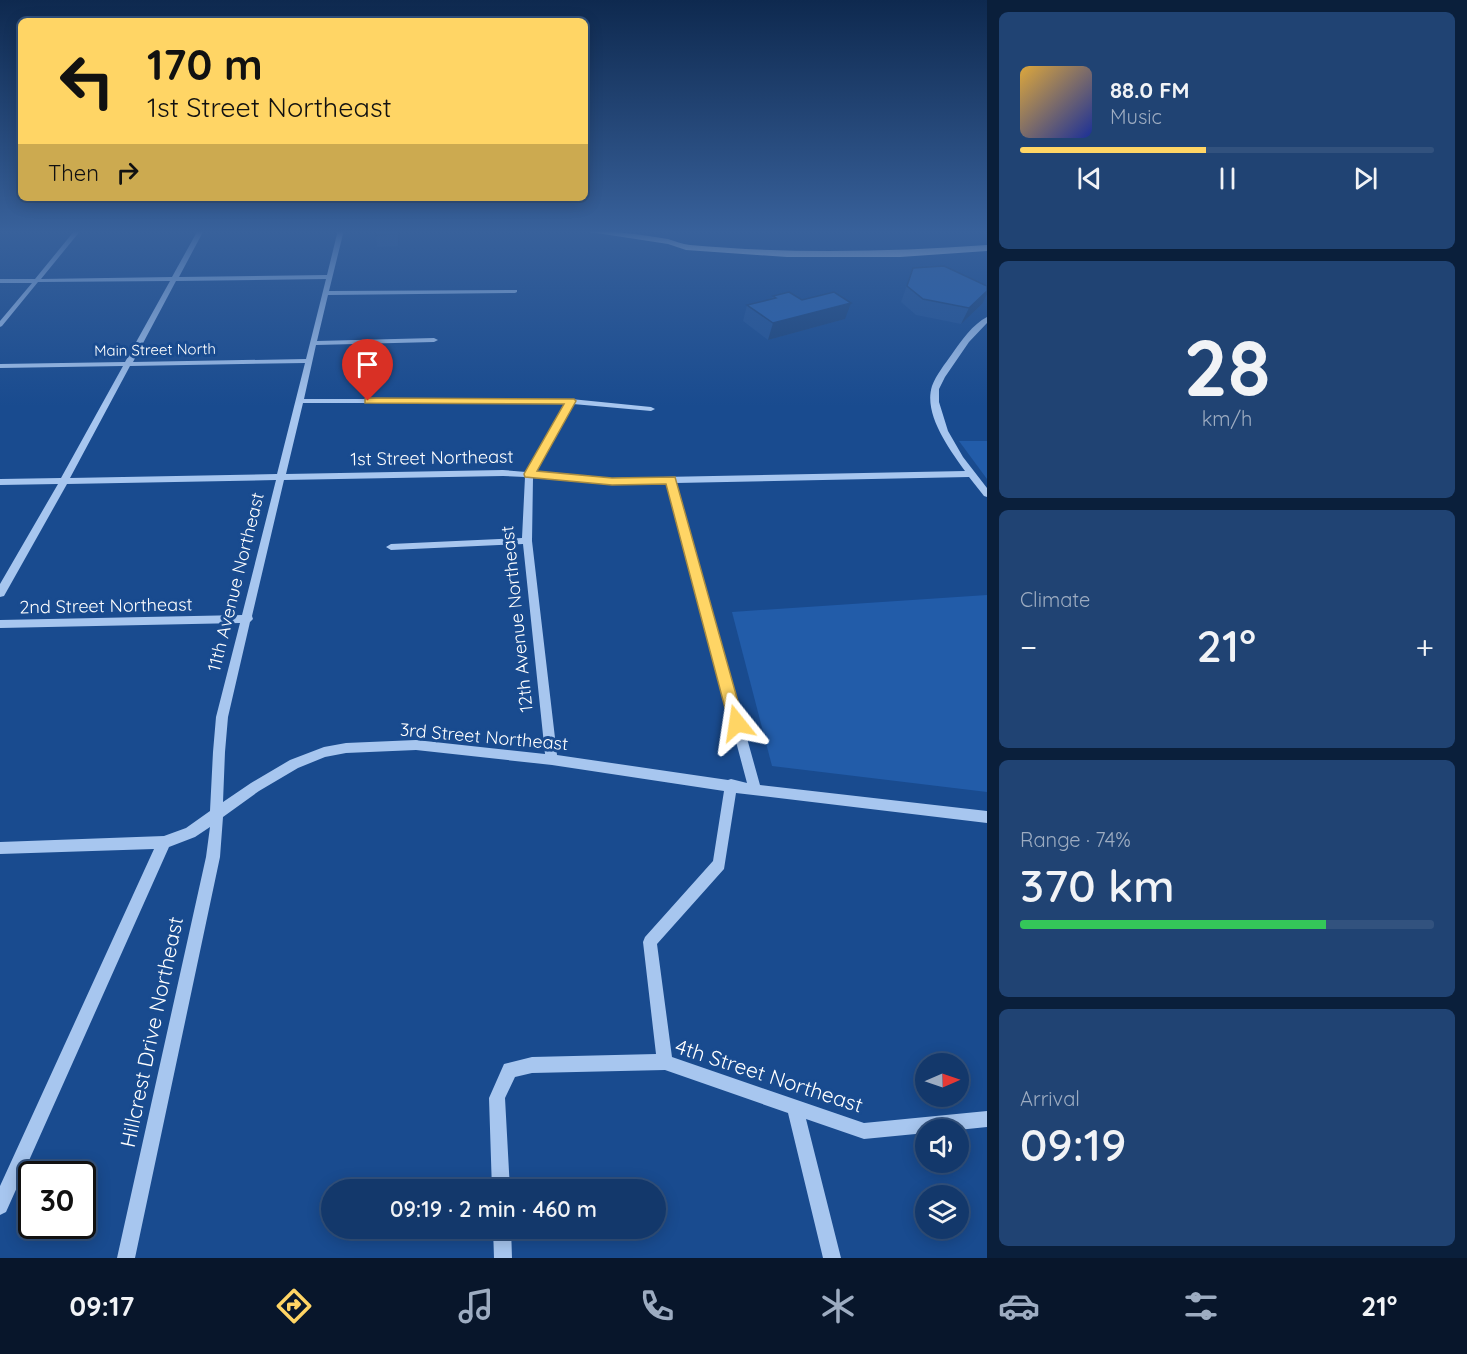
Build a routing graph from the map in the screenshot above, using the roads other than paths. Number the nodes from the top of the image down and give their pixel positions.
1 (30, 289) edge
2 (169, 289) edge
3 (327, 289) edge
4 (515, 291) dead end
5 (326, 293) junction
6 (987, 319) edge
7 (0, 325) edge
8 (434, 340) dead end
9 (314, 343) junction
10 (310, 361) junction
11 (127, 364) junction
12 (0, 366) edge
13 (301, 401) junction
14 (570, 401) junction
15 (651, 409) dead end
16 (529, 474) junction
17 (972, 474) junction
18 (282, 477) junction
19 (671, 480) junction
20 (64, 481) junction
21 (0, 482) edge
22 (987, 494) edge
23 (527, 542) junction
24 (392, 547) dead end
25 (0, 593) edge
26 (248, 619) junction
27 (0, 624) edge
28 (552, 760) junction
29 (731, 785) junction
30 (755, 790) junction
31 (219, 814) junction
32 (987, 817) edge
33 (164, 842) junction
34 (0, 848) edge
35 (665, 1062) junction
36 (795, 1109) junction
37 (987, 1119) edge
38 (501, 1179) edge
39 (0, 1206) edge
40 (502, 1239) edge
41 (126, 1258) edge
42 (503, 1258) edge
43 (832, 1258) edge

1 - 7 street
2 - 11 street
3 - 5 street, 11th Avenue Northeast
4 - 5 street
5 - 9 street, 11th Avenue Northeast
6 - 17 street
8 - 9 street
9 - 10 street, 11th Avenue Northeast
10 - 11 street, Main Street North
10 - 13 street, 11th Avenue Northeast
11 - 12 street, Main Street North
11 - 20 street
13 - 14 street
13 - 18 street, 11th Avenue Northeast
14 - 15 street
14 - 16 street
16 - 18 street, 1st Street Northeast
16 - 19 street, 1st Street Northeast
16 - 23 street, 12th Avenue Northeast
17 - 19 street, 1st Street Northeast
17 - 22 street
18 - 20 street, 1st Street Northeast
18 - 26 street, 11th Avenue Northeast
19 - 30 street
20 - 21 street, 1st Street Northeast
20 - 25 street
23 - 24 street
23 - 28 street, 12th Avenue Northeast
26 - 27 street, 2nd Street Northeast
26 - 31 street, 11th Avenue Northeast
28 - 29 street, 3rd Street Northeast
28 - 31 street, 3rd Street Northeast
29 - 30 street, 3rd Street Northeast
29 - 35 street
30 - 32 street, 3rd Street Northeast
31 - 33 street, 3rd Street Northeast
31 - 41 street, Hillcrest Drive Northeast
33 - 34 street, 3rd Street Northeast
33 - 39 street
35 - 36 street, 4th Street Northeast
35 - 38 street, 4th Street Northeast
36 - 37 street, 4th Street Northeast
36 - 43 street
40 - 42 street

